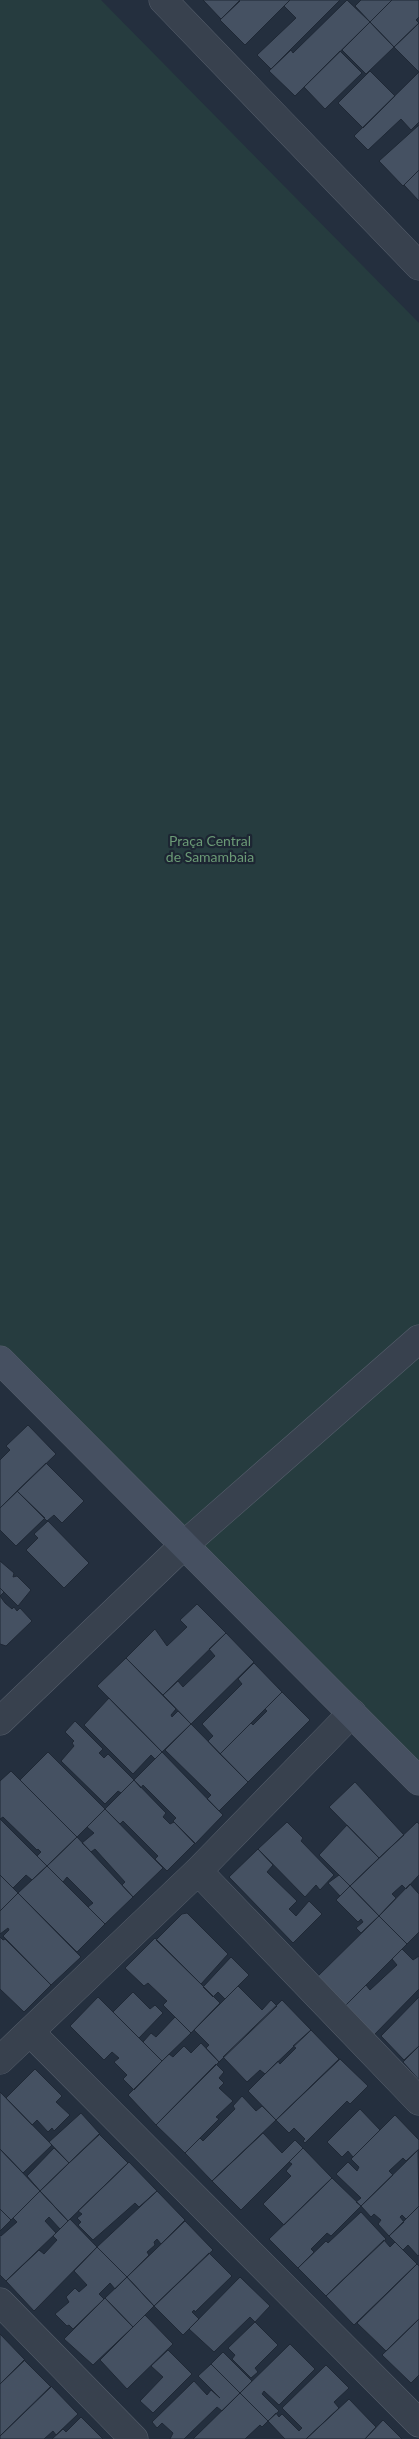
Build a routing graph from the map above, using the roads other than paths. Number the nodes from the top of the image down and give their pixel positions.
1 (163, 0) edge
2 (419, 266) edge
3 (419, 1339) edge
4 (0, 1360) edge
5 (184, 1545) junction
6 (5, 1706) edge
7 (352, 1713) junction
8 (419, 1781) edge
9 (198, 1871) junction
10 (30, 2032) junction
11 (0, 2060) edge
12 (419, 2101) edge
13 (0, 2302) edge
14 (419, 2423) edge
15 (134, 2439) edge

1 - 2 street
3 - 5 street
4 - 5 street
5 - 6 street
5 - 7 street
7 - 8 street
7 - 9 street
9 - 10 street
9 - 12 street
10 - 11 street
10 - 14 street
13 - 15 street

